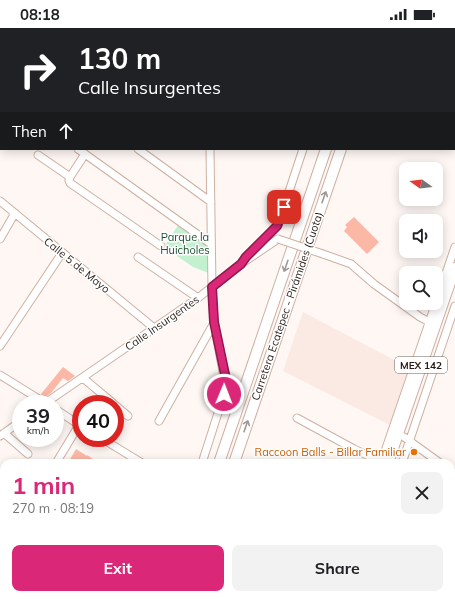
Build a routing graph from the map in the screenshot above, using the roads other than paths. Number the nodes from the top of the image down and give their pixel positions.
1 (79, 150) edge
2 (139, 150) edge
3 (210, 150) edge
4 (303, 150) edge
5 (326, 150) edge
6 (341, 150) edge
7 (85, 154) junction
8 (38, 155) dead end
9 (70, 177) junction
10 (0, 201) edge
11 (211, 202) junction
12 (15, 213) junction
13 (0, 239) edge
14 (212, 244) junction
15 (161, 246) dead end
16 (455, 247) edge
17 (62, 253) junction
18 (138, 257) dead end
19 (241, 264) junction
20 (455, 268) edge
21 (455, 285) edge
22 (212, 287) junction
23 (198, 298) junction
24 (450, 310) edge
25 (214, 322) junction
26 (432, 323) junction
27 (154, 328) junction
28 (0, 346) edge
29 (0, 375) edge
30 (83, 378) junction
31 (32, 395) edge
32 (59, 395) edge
33 (103, 395) edge
34 (124, 413) edge
35 (128, 416) dead end
36 (297, 418) dead end
37 (158, 421) dead end
38 (12, 427) edge
39 (2, 434) edge
40 (72, 438) edge
41 (406, 439) junction
42 (116, 447) edge
43 (28, 454) dead end
44 (59, 459) edge
45 (135, 459) edge
46 (203, 459) edge
47 (220, 459) edge
48 (235, 459) edge
49 (375, 459) edge
50 (385, 459) edge
51 (397, 459) edge
52 (403, 459) edge
53 (434, 459) edge

1 - 7 street
2 - 11 street
3 - 11 street
4 - 19 street
5 -> 47 highway, Carretera Ecatepec - Pirámides (Cuota)
48 -> 6 highway, Carretera Ecatepec - Pirámides (Cuota)
7 - 9 street
7 - 14 street
8 - 9 street
9 - 15 street
10 - 12 street, Calle 5 de Mayo
11 - 14 street
12 - 13 street
12 - 17 street, Calle 5 de Mayo
14 - 22 street
16 - 26 street
17 - 27 street, Calle 5 de Mayo
17 - 28 street
18 - 23 street
19 - 22 street, Calle Insurgentes
19 - 26 street, Calle Insurgentes, bridge
20 - 24 highway, MEX 142
21 - 24 highway, MEX 142
22 - 23 street, Calle Insurgentes
22 - 25 street
23 - 27 street, Calle Insurgentes
24 - 26 highway, MEX 142
24 - 41 highway, MEX 142
25 - 37 street
25 - 46 street
26 - 50 highway, MEX 142
27 - 30 street, Calle Insurgentes
29 - 31 street
30 - 32 street, Calle Insurgentes
30 - 33 street
34 - 35 street
36 - 49 street
38 - 39 street
39 - 43 street
40 - 44 street
41 - 51 highway, MEX 142
41 - 52 street
41 - 53 street
42 - 45 street

